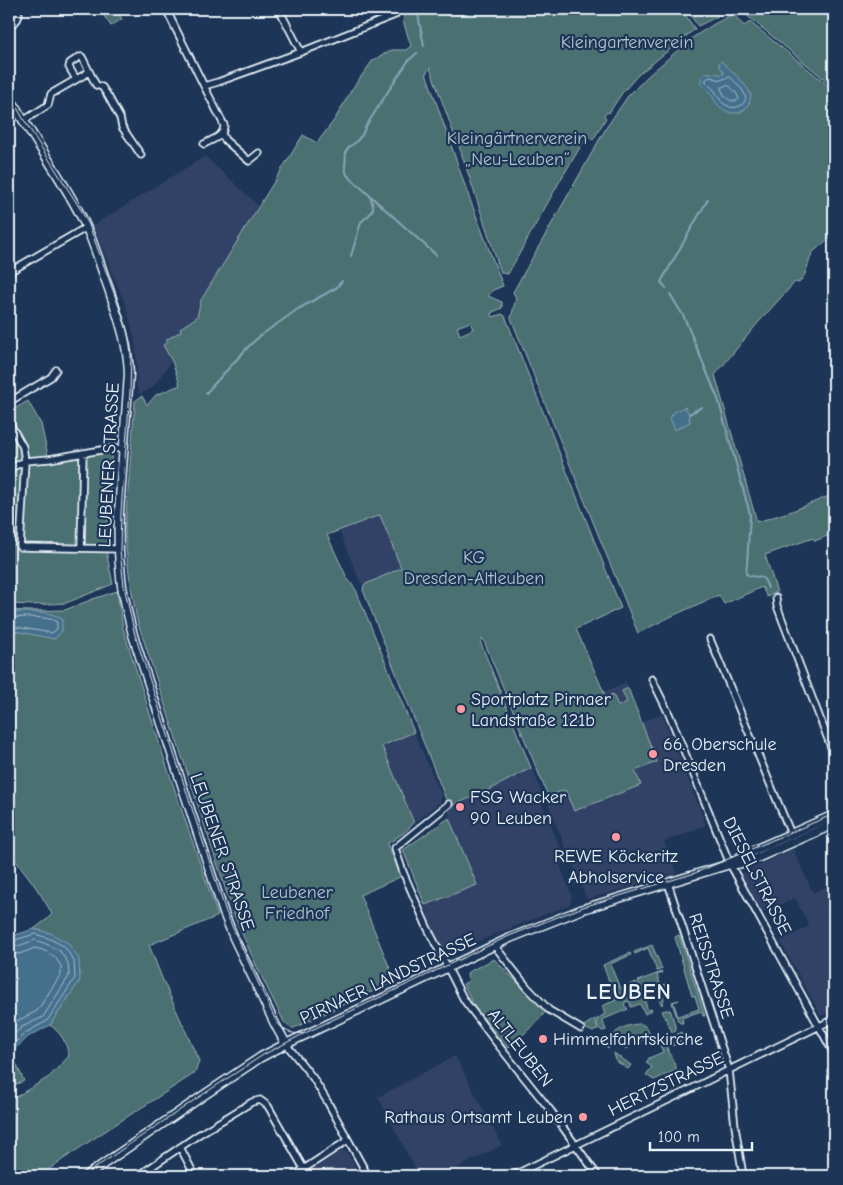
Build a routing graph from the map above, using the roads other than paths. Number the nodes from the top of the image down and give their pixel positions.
1 (17, 9) edge
2 (166, 9) edge
3 (279, 9) edge
4 (394, 12) edge
5 (9, 26) edge
6 (301, 52) junction
7 (89, 72) junction
8 (76, 79) junction
9 (204, 86) junction
10 (9, 96) edge
11 (22, 121) junction
12 (222, 134) junction
13 (204, 144) dead end
14 (259, 153) dead end
15 (141, 155) dead end
16 (86, 227) junction
17 (9, 272) edge
18 (56, 370) dead end
19 (9, 402) edge
20 (9, 422) edge
21 (124, 448) junction
22 (84, 453) junction
23 (25, 461) junction
24 (9, 468) edge
25 (81, 548) junction
26 (119, 549) junction
27 (776, 598) dead end
28 (710, 638) dead end
29 (652, 679) dead end
30 (834, 755) edge
31 (449, 804) dead end
32 (834, 817) edge
33 (791, 834) junction
34 (730, 864) junction
35 (668, 883) junction
36 (494, 945) junction
37 (446, 967) junction
38 (834, 1020) edge
39 (819, 1026) junction
40 (582, 1029) dead end
41 (286, 1044) junction
42 (834, 1054) edge
43 (729, 1070) junction
44 (348, 1140) junction
45 (576, 1145) junction
46 (180, 1147) junction
47 (304, 1169) junction
48 (86, 1176) edge
49 (138, 1176) edge
50 (195, 1176) edge
51 (293, 1176) edge
52 (368, 1176) edge
53 (512, 1176) edge
54 (598, 1176) edge
55 (743, 1176) edge

1 - 5 street
2 - 9 street
3 - 6 street
4 - 6 street
6 - 9 street
7 - 8 street
7 - 8 street
7 - 15 street
8 - 11 street
9 - 12 street
10 - 11 street, LEUBENER STRASSE
11 - 16 street, LEUBENER STRASSE
12 - 13 street
12 - 14 street
16 - 17 street
16 - 21 street, LEUBENER STRASSE
18 - 19 street
20 - 23 street
21 - 22 street
21 - 26 street, LEUBENER STRASSE
22 - 23 street
22 - 25 street
23 - 24 street
23 - 25 street
25 - 26 street
26 - 41 street, LEUBENER STRASSE
27 - 30 street
28 - 33 street
29 - 34 street, DIESELSTRASSE
31 - 37 street, ALTLEUBEN
32 - 33 street, PIRNAER LANDSTRASSE
32 - 34 street, PIRNAER LANDSTRASSE
33 - 34 street, PIRNAER LANDSTRASSE
34 - 35 street, PIRNAER LANDSTRASSE
34 - 39 street, DIESELSTRASSE
35 - 36 street, PIRNAER LANDSTRASSE
35 - 43 street, REISSTRASSE
36 - 37 street, PIRNAER LANDSTRASSE
36 - 40 street
37 - 41 street, PIRNAER LANDSTRASSE
37 - 45 street, ALTLEUBEN
38 - 39 street, HERTZSTRASSE
39 - 42 street, DIESELSTRASSE
39 - 43 street, HERTZSTRASSE
41 - 44 street
41 - 48 street, PIRNAER LANDSTRASSE
43 - 45 street, HERTZSTRASSE
43 - 55 street, REISSTRASSE
44 - 47 street
44 - 52 street
45 - 53 street, HERTZSTRASSE
45 - 54 street, ALTLEUBEN
46 - 47 street
46 - 49 street
46 - 50 street
47 - 51 street

